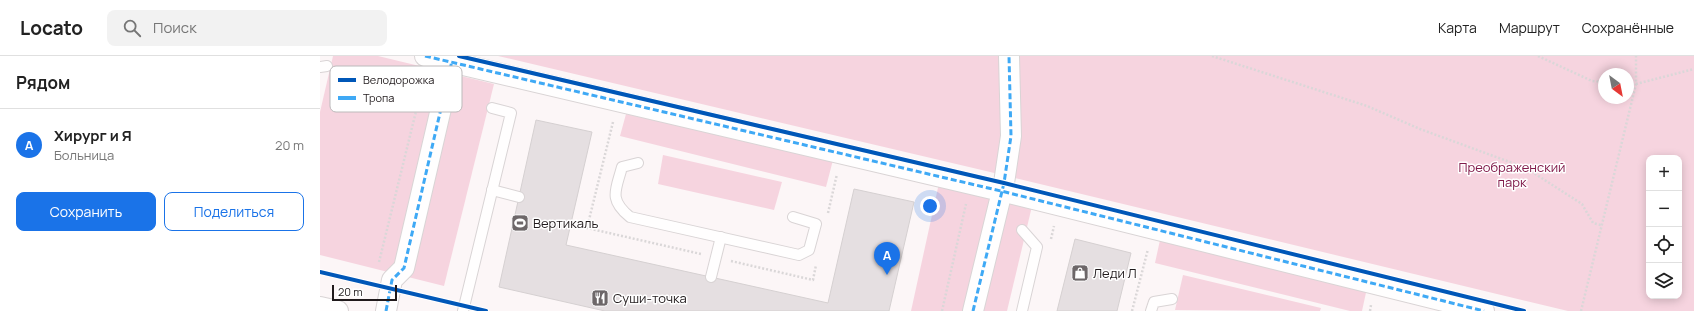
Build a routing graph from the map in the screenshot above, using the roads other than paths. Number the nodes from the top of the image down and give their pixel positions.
1 (1009, 56) edge
2 (428, 57) edge
3 (452, 61) junction
4 (451, 66) edge
5 (492, 108) dead end
6 (440, 112) edge
7 (638, 163) dead end
8 (492, 190) junction
9 (1001, 191) junction
10 (519, 197) dead end
11 (793, 216) dead end
12 (1022, 230) dead end
13 (721, 237) junction
14 (712, 278) dead end
15 (1172, 299) dead end
16 (320, 307) edge
17 (338, 311) edge
18 (386, 311) edge
19 (463, 311) edge
20 (973, 311) edge
21 (1022, 311) edge
22 (1151, 311) edge
23 (1484, 311) edge

1 - 9 street
2 - 3 street
3 - 4 street
3 - 9 street
5 - 8 lane
6 - 18 street
7 - 13 lane
8 - 10 lane
8 - 19 lane
9 - 20 street
9 - 23 street
11 - 13 lane
12 - 21 lane
13 - 14 lane
15 - 22 lane
16 - 17 street

